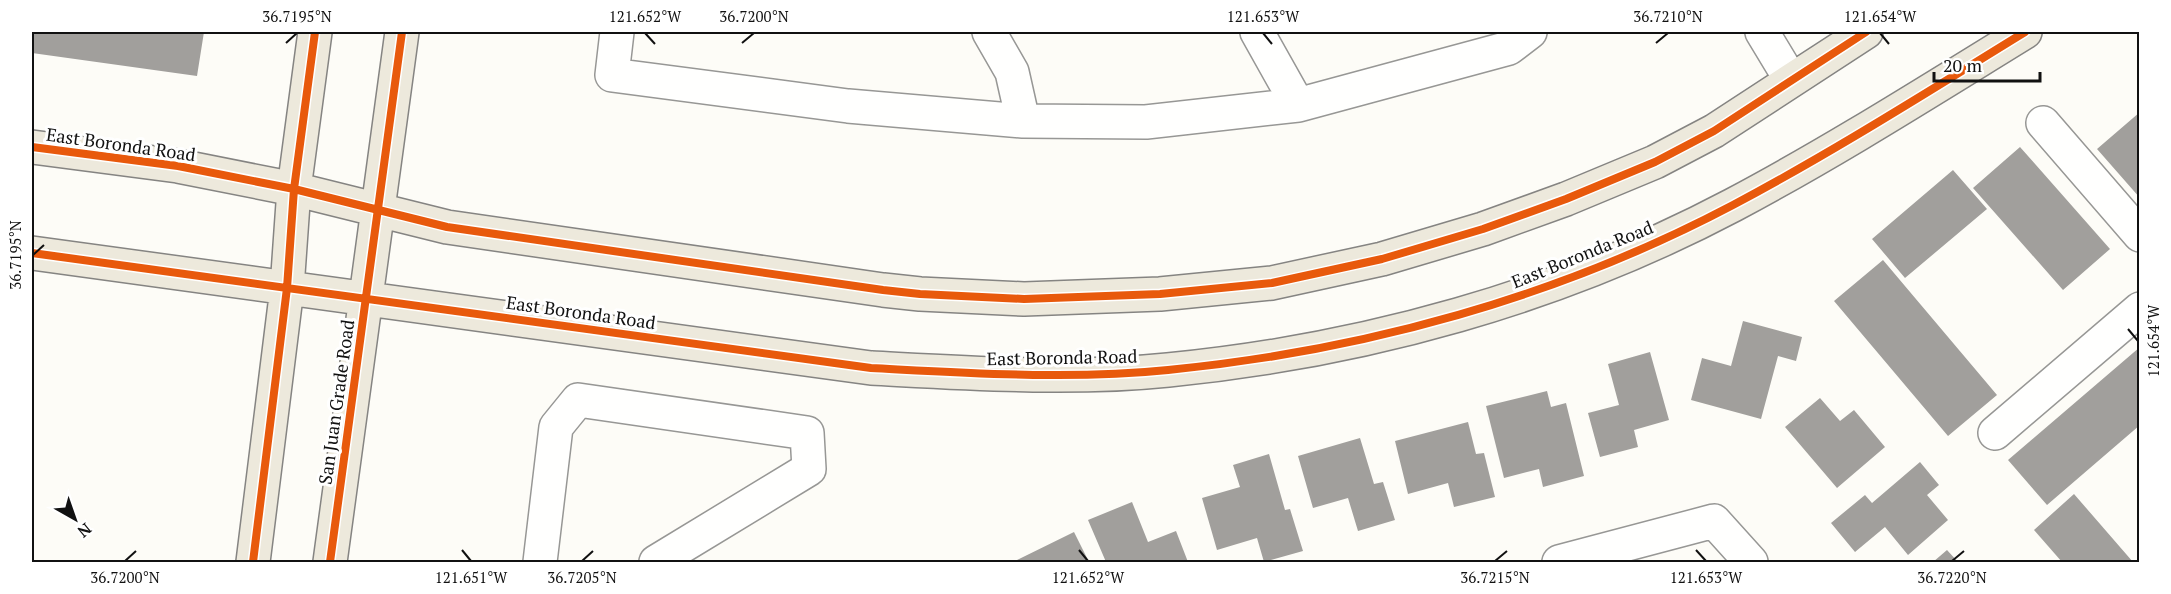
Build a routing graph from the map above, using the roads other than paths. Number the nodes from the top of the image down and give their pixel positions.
1 (315, 32) edge
2 (402, 32) edge
3 (617, 32) edge
4 (989, 32) edge
5 (1257, 32) edge
6 (1530, 32) edge
7 (1762, 32) edge
8 (1866, 32) edge
9 (1986, 32) edge
10 (2025, 32) edge
11 (1791, 80) junction
12 (1938, 86) junction
13 (1298, 105) junction
14 (1023, 121) junction
15 (2043, 123) dead end
16 (32, 147) edge
17 (294, 189) junction
18 (377, 209) junction
19 (2139, 235) edge
20 (32, 253) edge
21 (286, 288) junction
22 (365, 299) junction
23 (2139, 309) edge
24 (1995, 433) dead end
25 (253, 562) edge
26 (330, 562) edge
27 (540, 562) edge
28 (656, 562) edge
29 (1559, 562) edge
30 (1751, 562) edge

1 - 17 main road
2 - 18 main road, San Juan Grade Road
3 - 14 street
4 - 14 street
5 - 13 street
6 - 13 street
7 - 11 street
8 - 11 main road, East Boronda Road
9 - 12 main road
10 - 12 main road, East Boronda Road
11 - 18 main road, East Boronda Road
12 - 22 main road, East Boronda Road
13 - 14 street
15 - 19 street
16 - 17 main road, East Boronda Road
17 - 18 main road, East Boronda Road
17 - 21 main road
18 - 22 main road, San Juan Grade Road
20 - 21 main road, East Boronda Road
21 - 22 main road, East Boronda Road
21 - 25 main road
22 - 26 main road, San Juan Grade Road
23 - 24 street
27 - 28 street
29 - 30 street

